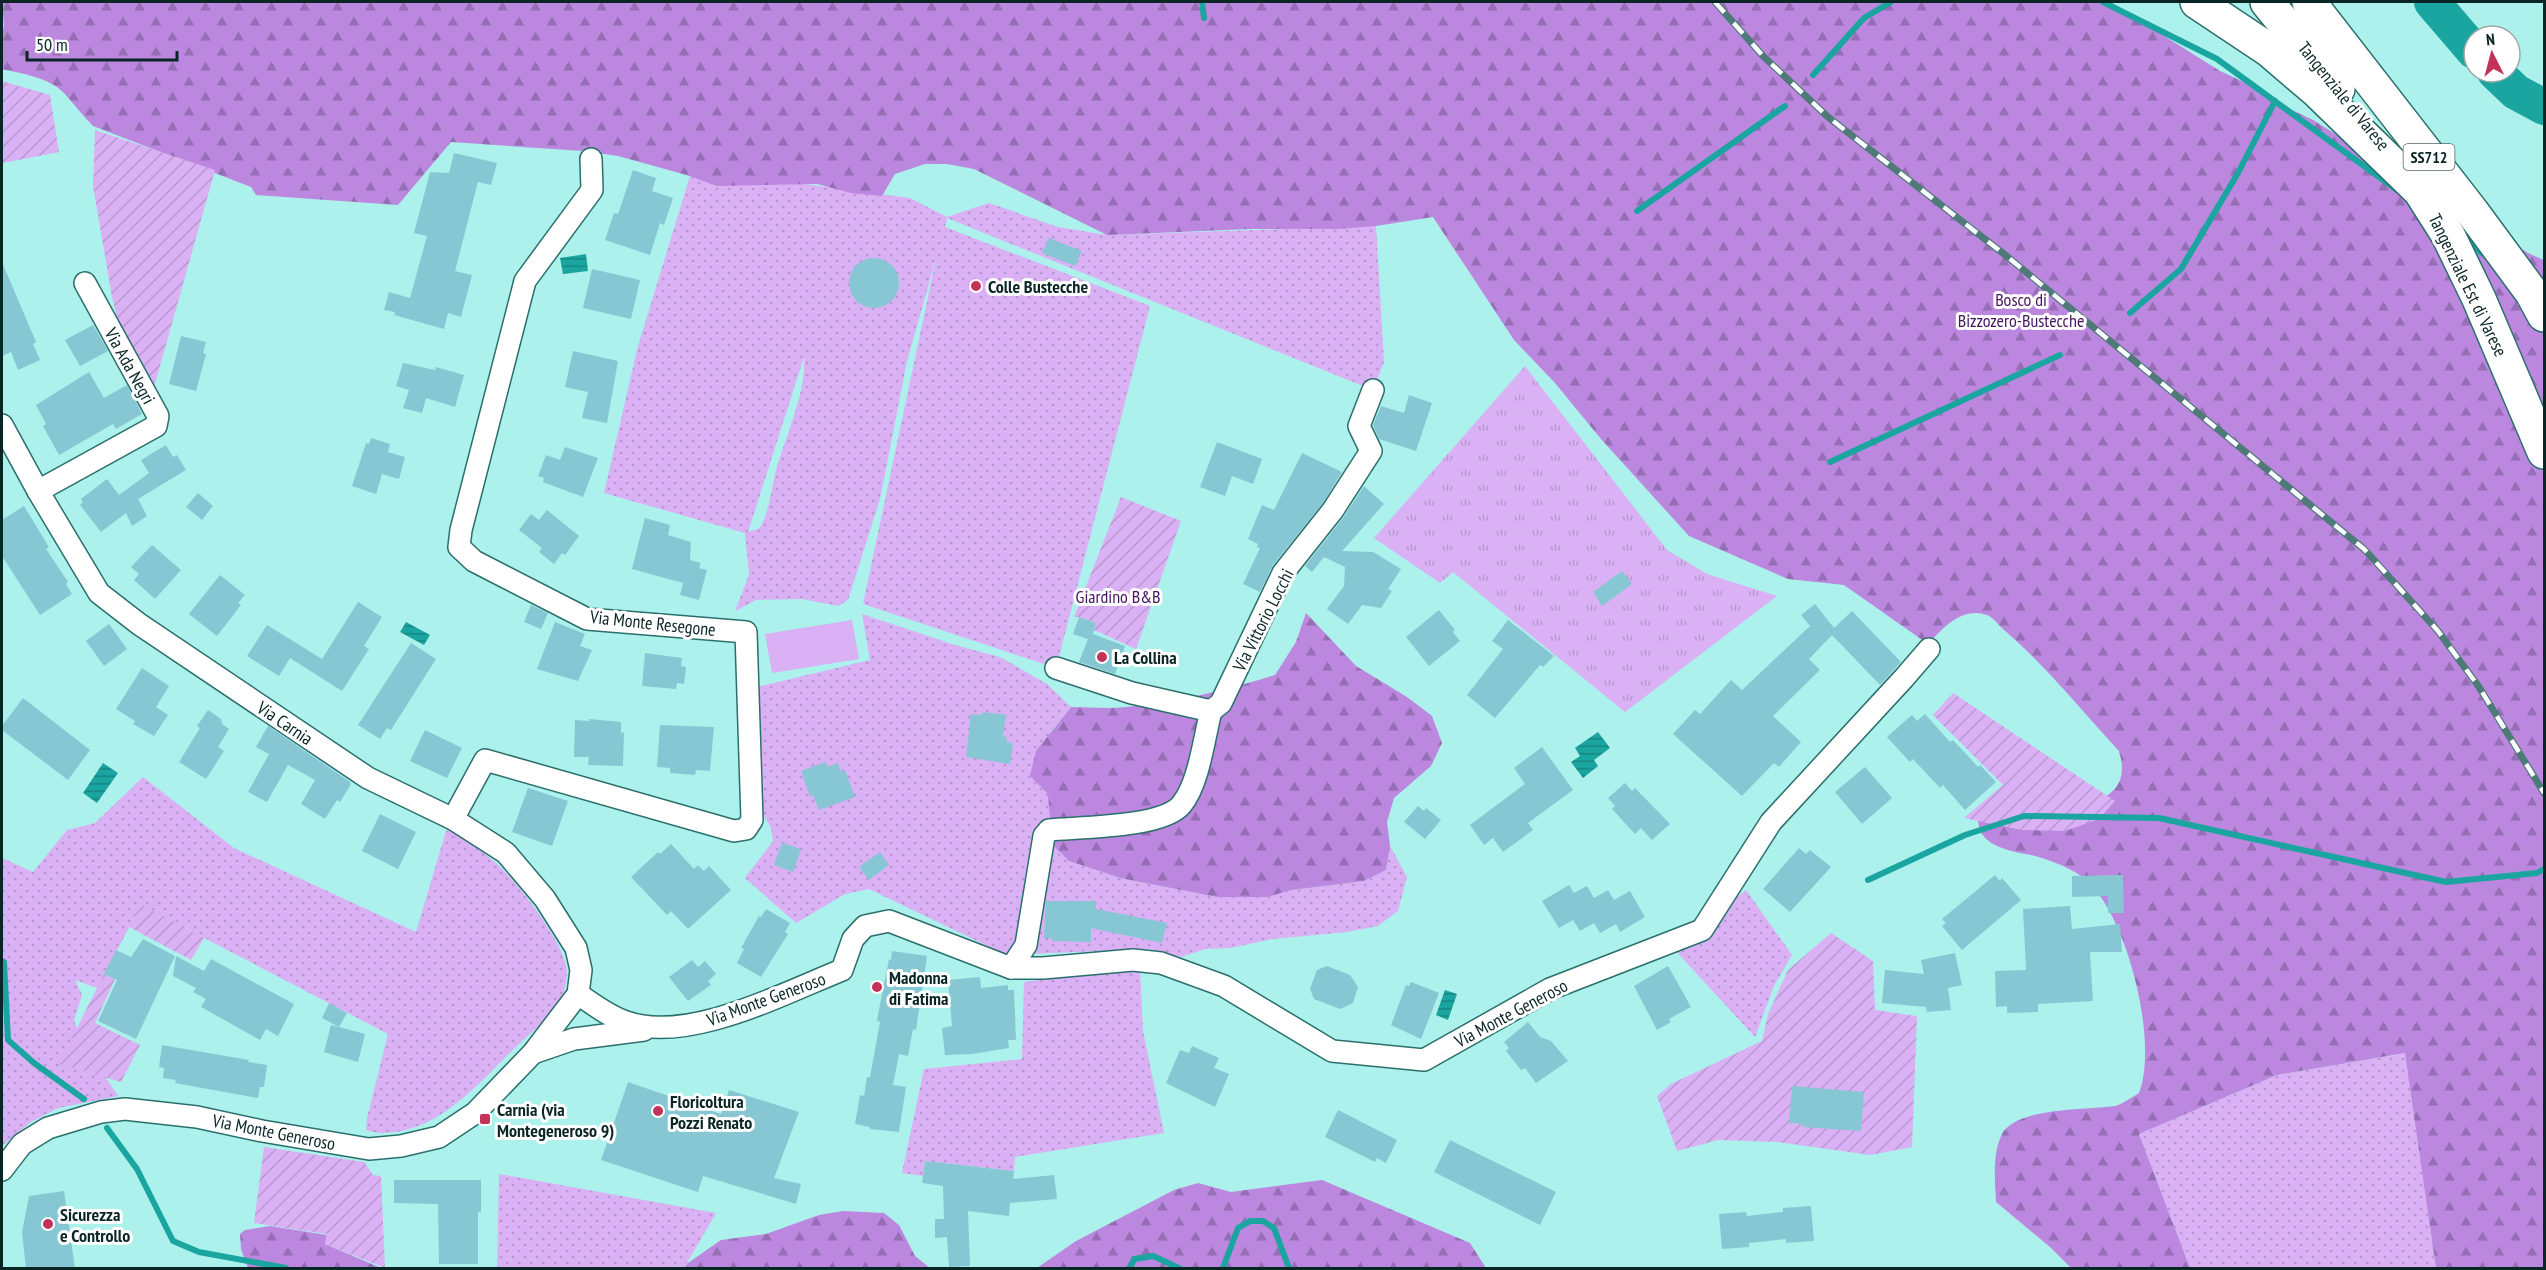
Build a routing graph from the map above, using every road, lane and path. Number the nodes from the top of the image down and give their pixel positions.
1 (2197, 2) edge
2 (2267, 2) edge
3 (2309, 2) edge
4 (591, 159) dead end
5 (2420, 191) junction
6 (85, 283) dead end
7 (2544, 315) edge
8 (1373, 390) dead end
9 (2, 425) edge
10 (2544, 452) edge
11 (38, 491) junction
12 (1929, 649) dead end
13 (1056, 668) dead end
14 (1211, 711) junction
15 (453, 819) junction
16 (1011, 968) junction
17 (578, 994) junction
18 (662, 1028) junction
19 (533, 1053) junction
20 (2, 1170) edge

1 - 5 highway, Tangenziale Est di Varese
2 - 5 highway, Tangenziale di Varese
3 - 7 highway, Tangenziale Est di Varese / SS712
4 - 15 street, Via Monte Resegone
5 - 10 highway, Tangenziale Est di Varese / SS712
6 - 11 street, Via Ada Negri
8 - 14 street, Via Vittorio Locchi
9 - 11 street, Via Carnia
11 - 15 street, Via Carnia
12 - 16 street, Via Monte Generoso
13 - 14 street
14 - 16 street
15 - 17 street, Via Carnia
16 - 18 street, Via Monte Generoso
17 - 18 street, Via Monte Generoso
17 - 19 street, Via Monte Generoso
18 - 19 street, Via Monte Generoso
19 - 20 street, Via Monte Generoso

